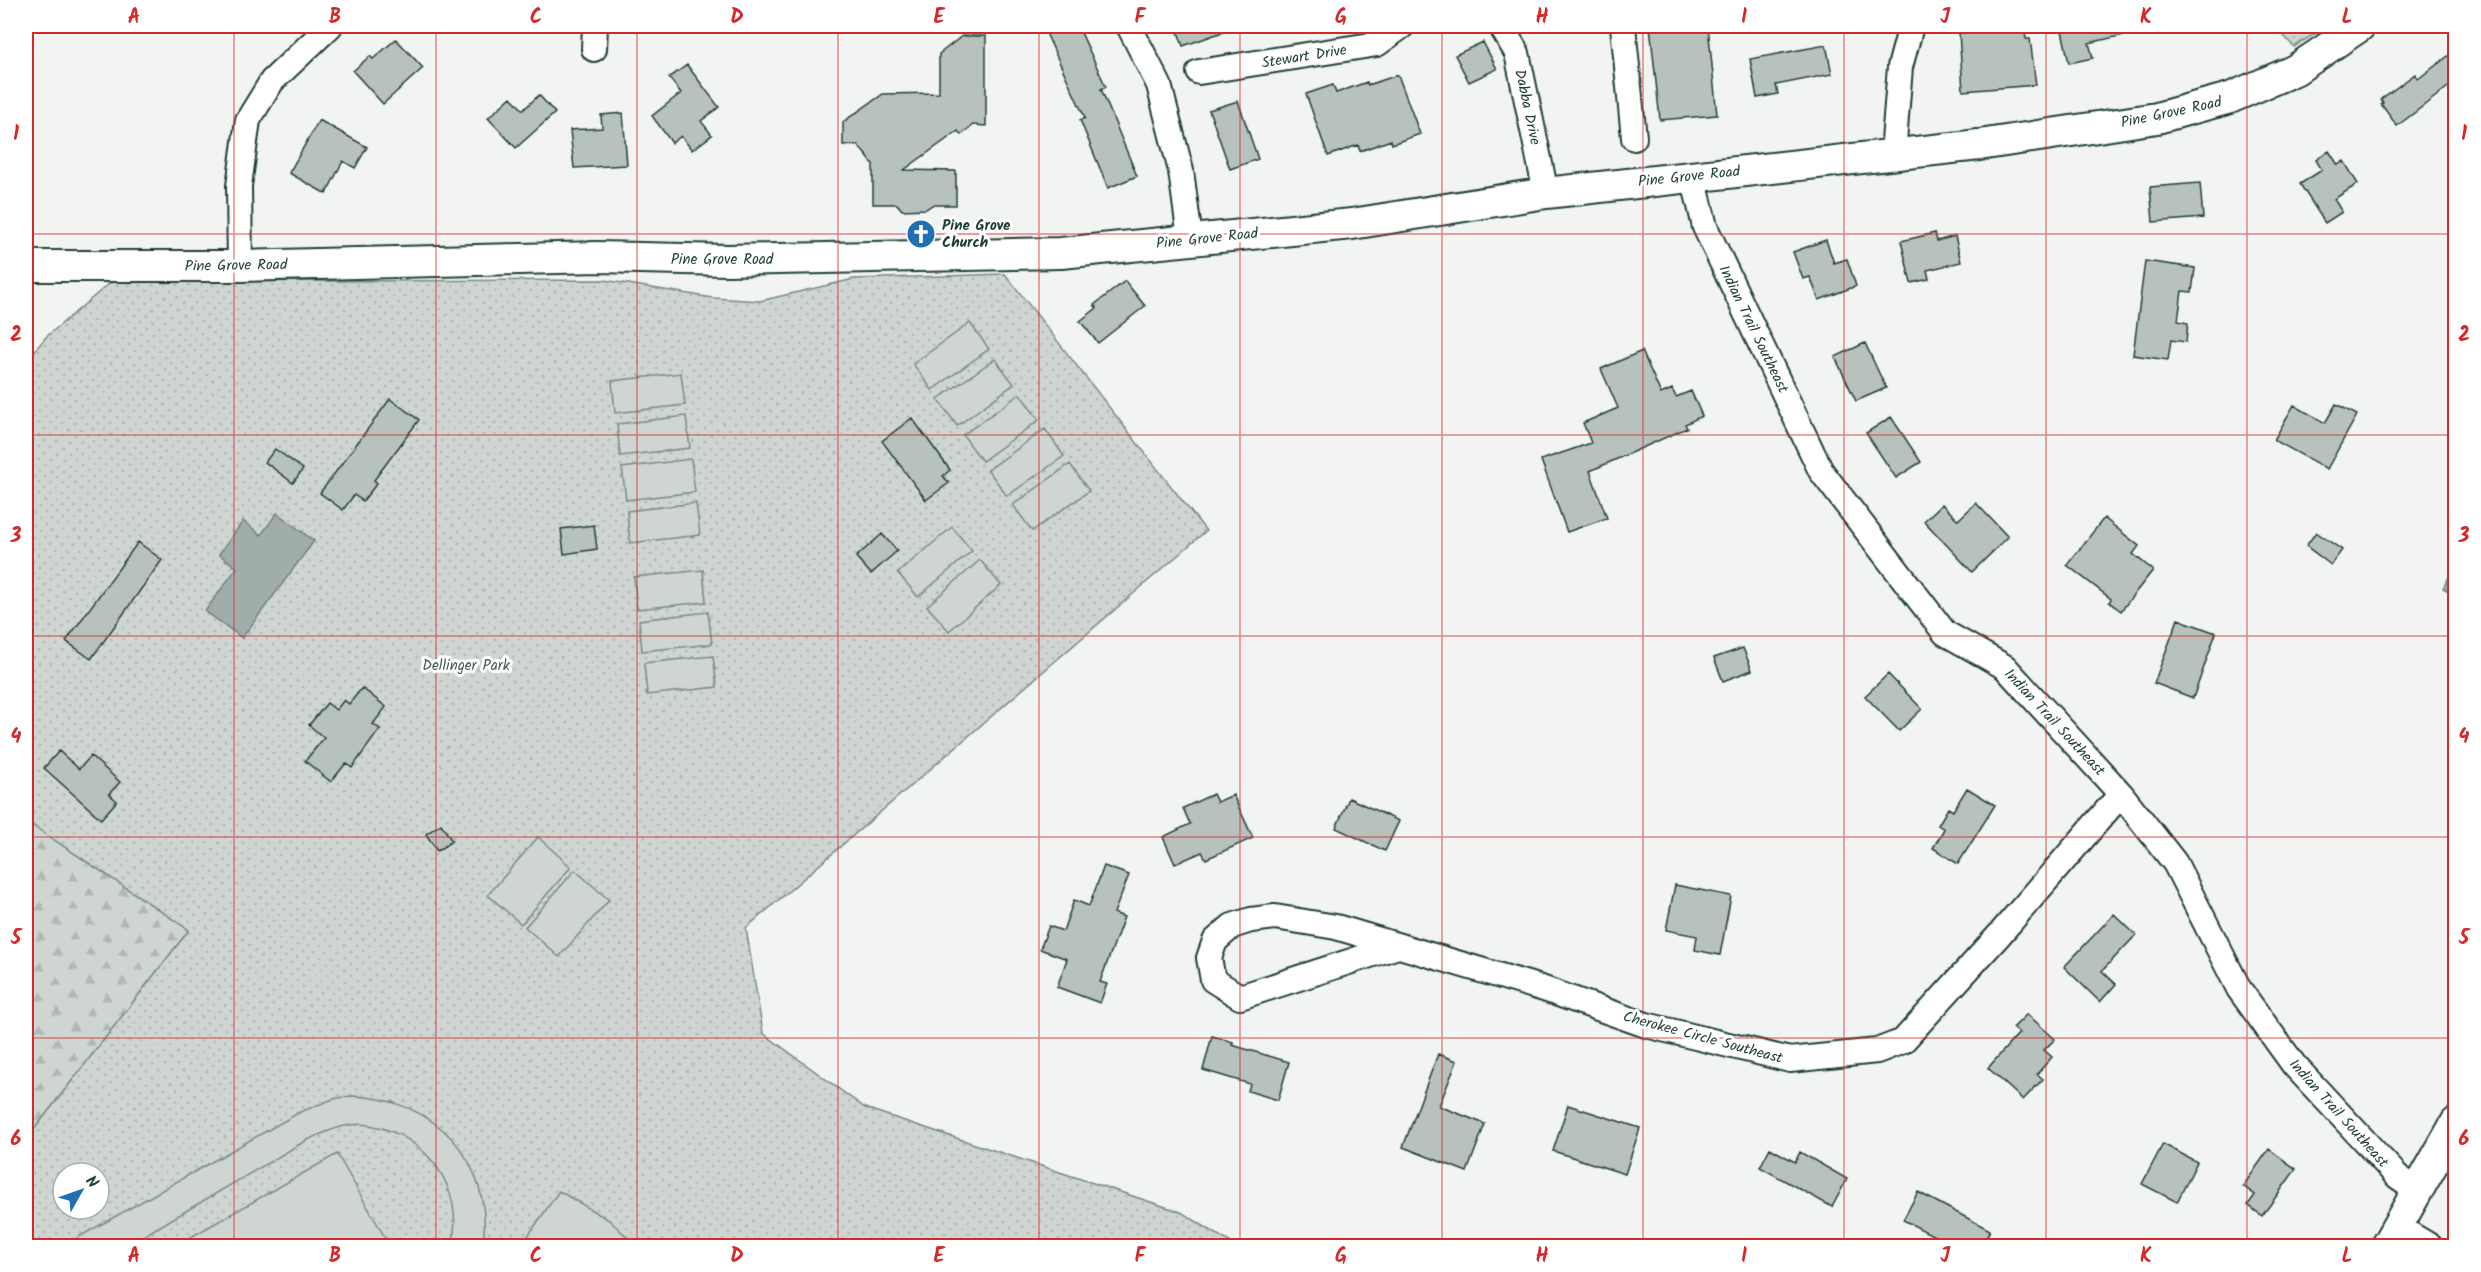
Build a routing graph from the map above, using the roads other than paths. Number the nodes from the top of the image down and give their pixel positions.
1 (330, 26) edge
2 (1129, 26) edge
3 (1402, 26) edge
4 (1501, 26) edge
5 (1623, 26) edge
6 (1911, 26) edge
7 (2360, 26) edge
8 (1199, 72) dead end
9 (1634, 138) dead end
10 (1893, 154) junction
11 (1693, 176) junction
12 (1546, 193) junction
13 (1190, 239) junction
14 (26, 266) edge
15 (240, 266) junction
16 (2121, 794) junction
17 (1398, 946) junction
18 (2456, 1123) edge
19 (2418, 1191) junction
20 (2392, 1237) edge
21 (2430, 1246) edge

1 - 15 street
2 - 13 street
3 - 8 street, Stewart Drive
4 - 12 street, Dabba Drive
5 - 9 street
6 - 10 street
7 - 10 street, Pine Grove Road
10 - 11 street, Pine Grove Road
11 - 12 street, Pine Grove Road
11 - 16 street, Indian Trail Southeast
12 - 13 street, Pine Grove Road
13 - 15 street, Pine Grove Road
14 - 15 street, Pine Grove Road
16 - 17 street, Cherokee Circle Southeast
16 - 19 street, Indian Trail Southeast
17 - 17 street, Cherokee Circle Southeast
18 - 19 street
19 - 20 street
20 - 21 street

